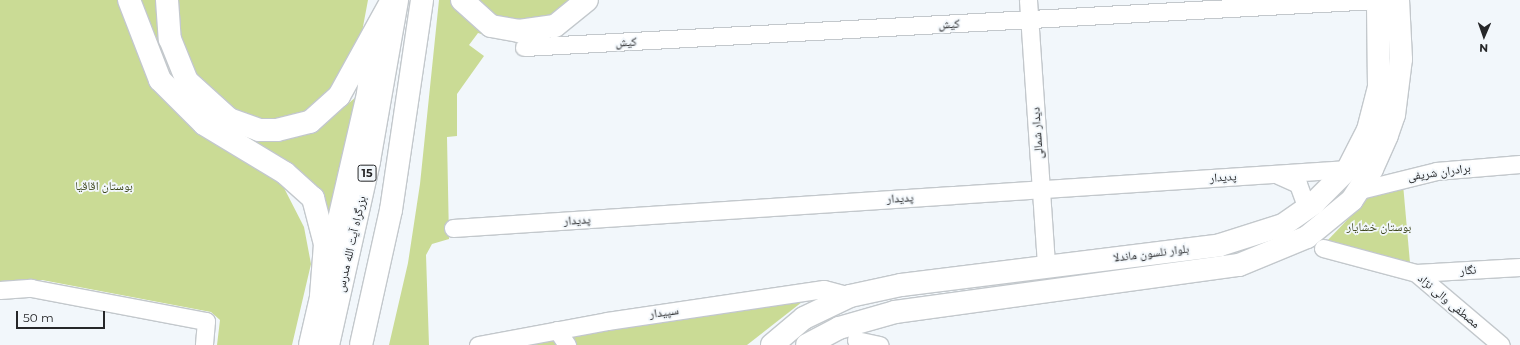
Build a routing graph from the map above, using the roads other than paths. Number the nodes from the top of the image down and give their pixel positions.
1 (129, 0) edge
2 (167, 0) edge
3 (379, 0) edge
4 (392, 0) edge
5 (397, 0) edge
6 (422, 0) edge
7 (462, 0) edge
8 (587, 0) edge
9 (1028, 0) edge
10 (1374, 0) edge
11 (1378, 0) edge
12 (1398, 0) edge
13 (1029, 19) junction
14 (375, 26) junction
15 (524, 47) dead end
16 (409, 107) junction
17 (1520, 164) edge
18 (1348, 169) junction
19 (1272, 174) junction
20 (1040, 189) junction
21 (1360, 190) junction
22 (1307, 209) junction
23 (453, 228) dead end
24 (1323, 248) dead end
25 (1046, 266) junction
26 (1520, 267) edge
27 (1416, 273) junction
28 (0, 290) edge
29 (321, 296) junction
30 (850, 296) junction
31 (557, 330) junction
32 (856, 340) dead end
33 (204, 345) edge
34 (310, 345) edge
35 (328, 345) edge
36 (361, 345) edge
37 (374, 345) edge
38 (478, 345) edge
39 (567, 345) edge
40 (772, 345) edge
41 (806, 345) edge
42 (879, 345) edge
43 (1501, 345) edge

1 - 29 main road
2 - 14 main road
3 - 14 main road
4 - 14 main road
5 - 35 main road, بزرگراه آیت الله مدرس / 15
6 - 16 main road
7 - 8 main road
9 - 13 street, دیدار شمالی
10 - 13 street, کیش
11 - 18 main road, بلوار نلسون ماندلا
12 - 21 main road, بلوار نلسون ماندلا
13 - 15 street, کیش
13 - 20 street, دیدار شمالی
14 - 29 main road
16 - 36 main road
16 - 37 main road
17 - 21 street, برادران شریفی
18 - 19 street, پدیدار
18 - 22 main road, بلوار نلسون ماندلا
19 - 20 street, پدیدار
19 - 22 street
20 - 23 street, پدیدار
20 - 25 street, دیدار شمالی
21 - 41 main road, بلوار نلسون ماندلا
22 - 25 main road, بلوار نلسون ماندلا
24 - 27 street, مصطفی والی نژاد
25 - 30 main road, بلوار نلسون ماندلا
26 - 27 street, نگار
27 - 43 street, مصطفی والی نژاد
28 - 33 street
29 - 34 main road
30 - 31 street, سپیدار
30 - 40 main road, بلوار نلسون ماندلا
31 - 38 street, سپیدار
31 - 39 street
32 - 42 street

